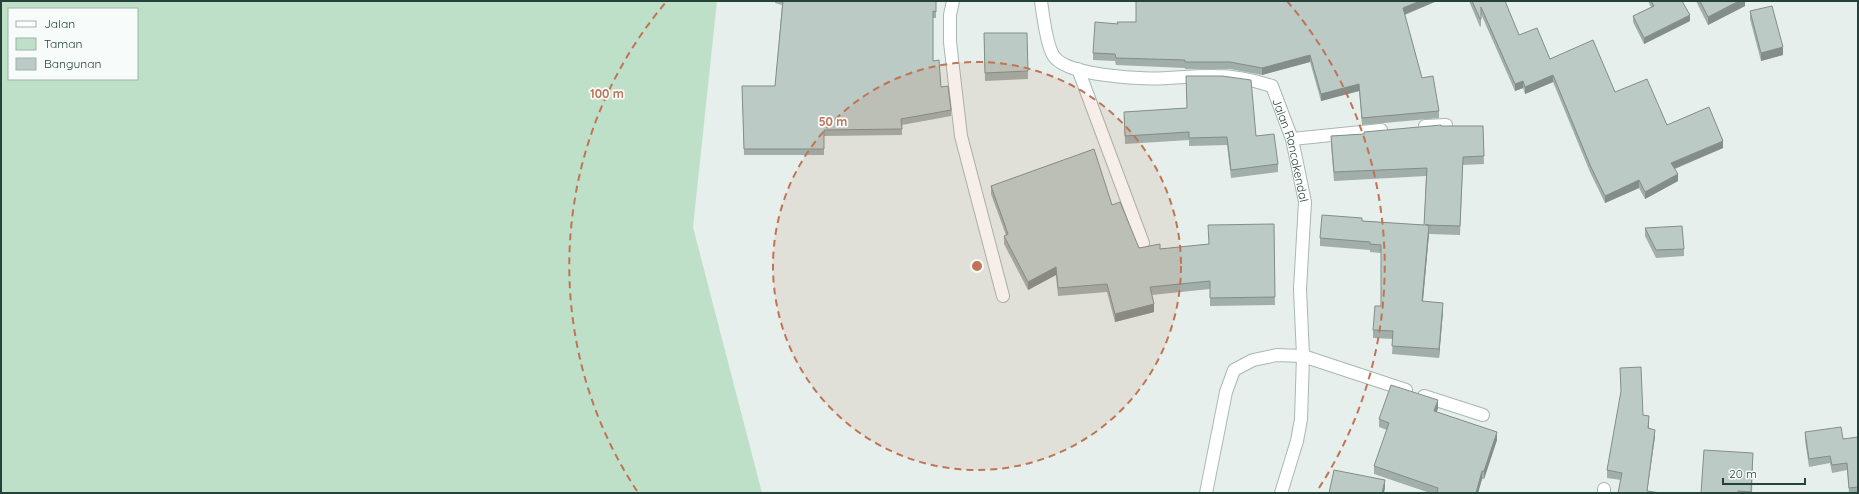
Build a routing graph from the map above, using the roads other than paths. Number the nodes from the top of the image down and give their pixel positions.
1 (953, 1) edge
2 (1041, 1) edge
3 (1078, 69) junction
4 (1446, 125) edge
5 (1415, 127) edge
6 (1392, 129) edge
7 (1292, 139) junction
8 (1143, 243) dead end
9 (1003, 296) dead end
10 (1303, 356) junction
11 (1483, 415) dead end
12 (1206, 493) edge
13 (1281, 493) edge

1 - 9 street
2 - 3 street, Jalan Rancakendal
3 - 7 street, Jalan Rancakendal
3 - 8 street
4 - 5 street
6 - 7 street
7 - 10 street, Jalan Rancakendal
10 - 11 street
10 - 12 street
10 - 13 street, Jalan Rancakendal

